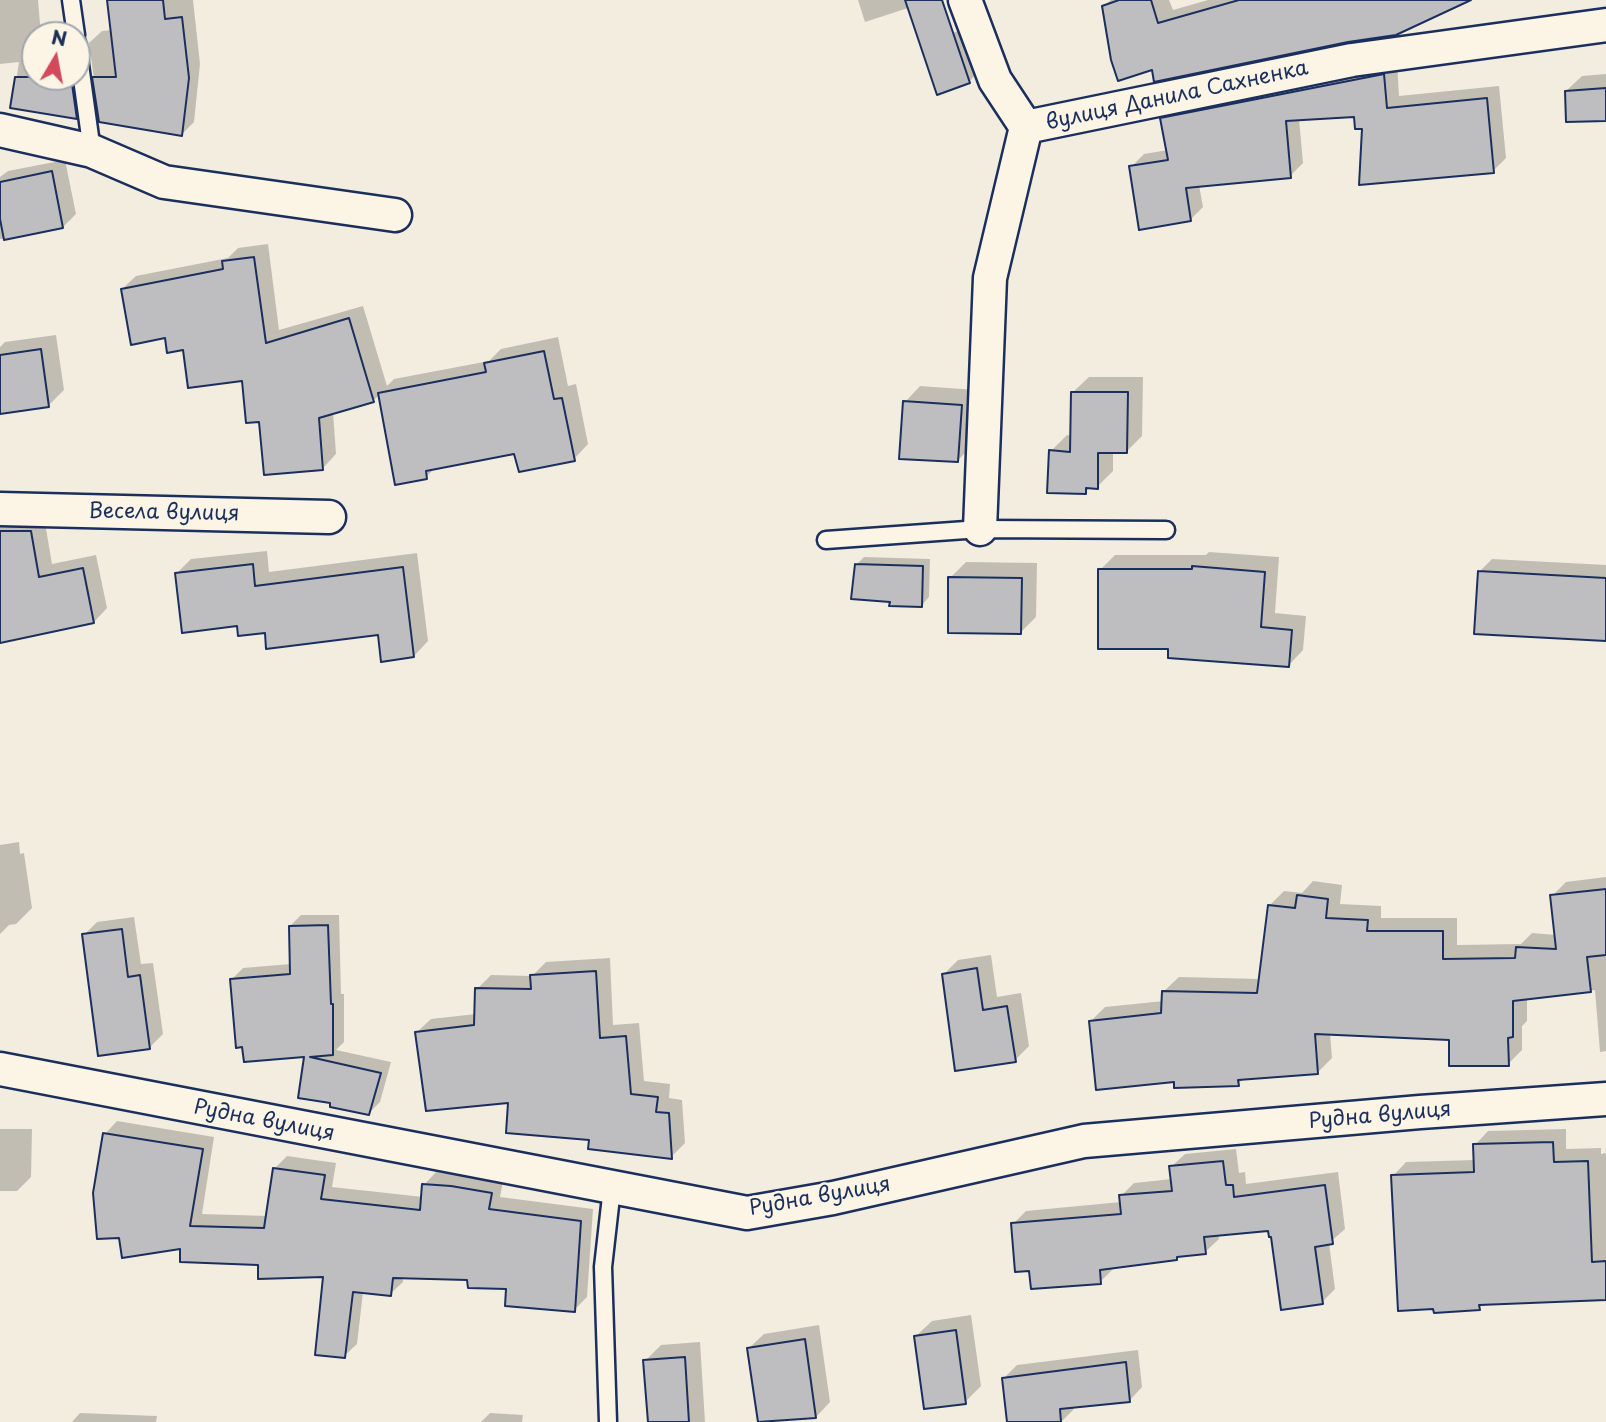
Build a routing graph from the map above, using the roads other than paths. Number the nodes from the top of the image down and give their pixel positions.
1 (71, 0) edge
2 (965, 0) edge
3 (74, 21) edge
4 (1606, 25) edge
5 (84, 91) edge
6 (1026, 127) junction
7 (0, 130) edge
8 (92, 151) junction
9 (395, 215) dead end
10 (0, 509) edge
11 (329, 517) dead end
12 (980, 529) junction
13 (1166, 530) dead end
14 (826, 540) dead end
15 (0, 1069) edge
16 (1606, 1099) edge
17 (612, 1188) junction
18 (608, 1422) edge

1 - 3 lane
2 - 6 street
4 - 6 street, вулиця Данила Сахненка
5 - 8 lane
6 - 12 street, вулиця Данила Сахненка
7 - 8 street
8 - 9 street
10 - 11 street, Весела вулиця
12 - 13 lane
12 - 14 lane
15 - 17 street, Рудна вулиця
16 - 17 street, Рудна вулиця
17 - 18 lane

